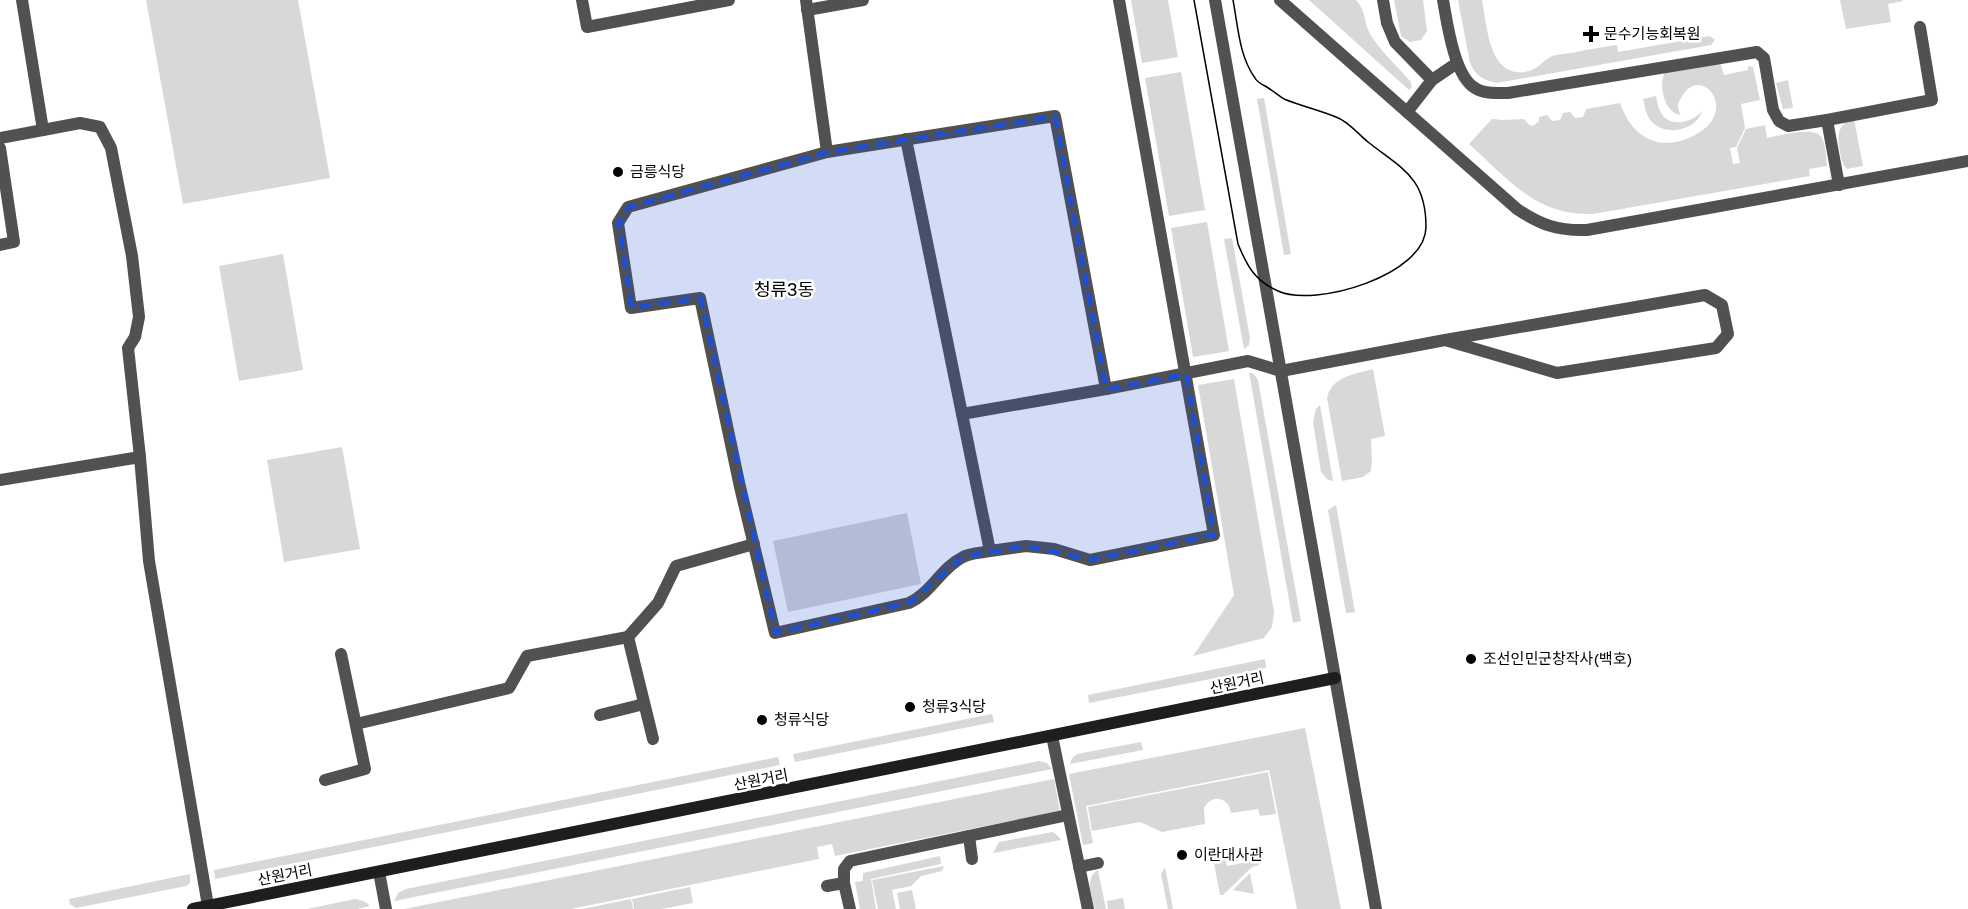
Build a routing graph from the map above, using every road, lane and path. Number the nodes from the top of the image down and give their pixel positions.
1 (22, 0) edge
2 (582, 0) edge
3 (729, 0) edge
4 (863, 0) edge
5 (1119, 0) edge
6 (1215, 0) edge
7 (1280, 0) edge
8 (1383, 0) edge
9 (1443, 0) edge
10 (807, 5) edge
11 (1920, 27) dead end
12 (1457, 63) junction
13 (1432, 80) junction
14 (1407, 112) junction
15 (1827, 120) junction
16 (43, 130) junction
17 (0, 138) edge
18 (906, 139) junction
19 (0, 148) edge
20 (827, 152) junction
21 (1968, 161) edge
22 (1839, 185) junction
23 (0, 244) edge
24 (1445, 340) junction
25 (1281, 371) junction
26 (1186, 374) junction
27 (1106, 389) junction
28 (962, 414) junction
29 (140, 457) junction
30 (0, 480) edge
31 (754, 544) junction
32 (990, 551) junction
33 (628, 637) junction
34 (341, 654) dead end
35 (1335, 678) junction
36 (644, 704) junction
37 (600, 715) dead end
38 (356, 724) junction
39 (1052, 736) junction
40 (653, 739) dead end
41 (325, 780) dead end
42 (1068, 815) junction
43 (969, 836) junction
44 (972, 859) dead end
45 (1098, 863) dead end
46 (1079, 867) junction
47 (379, 872) junction
48 (844, 883) junction
49 (827, 886) dead end
50 (207, 906) junction
51 (193, 909) edge
52 (386, 909) edge
53 (850, 909) edge
54 (1088, 909) edge
55 (1376, 909) edge

1 - 16 street
2 - 3 street
4 - 10 street
5 - 26 street
6 - 25 street
7 - 14 street
8 - 13 street
9 - 12 street
10 - 20 street
11 - 15 street
12 - 13 street
12 - 15 street
13 - 14 street
14 - 22 street
15 - 22 street
16 - 17 street
16 - 29 street
18 - 20 street
18 - 27 street
18 - 28 street
19 - 23 street
20 - 31 street
21 - 22 street
24 - 24 street
24 - 25 street
25 - 26 street
25 - 35 street
26 - 27 street
26 - 32 street
27 - 28 street
28 - 32 street
29 - 30 street
29 - 50 street
31 - 32 street
31 - 33 street
33 - 36 street
33 - 38 street
34 - 38 street
35 - 39 main road, 산원거리
35 - 55 street
36 - 37 street
36 - 40 street
38 - 41 street
39 - 42 street
39 - 47 main road, 산원거리
42 - 43 street
42 - 46 street
43 - 44 street
43 - 48 street
45 - 46 street
46 - 54 street
47 - 50 main road, 산원거리
47 - 52 street
48 - 49 street
48 - 53 street
50 - 51 main road, 산원거리

